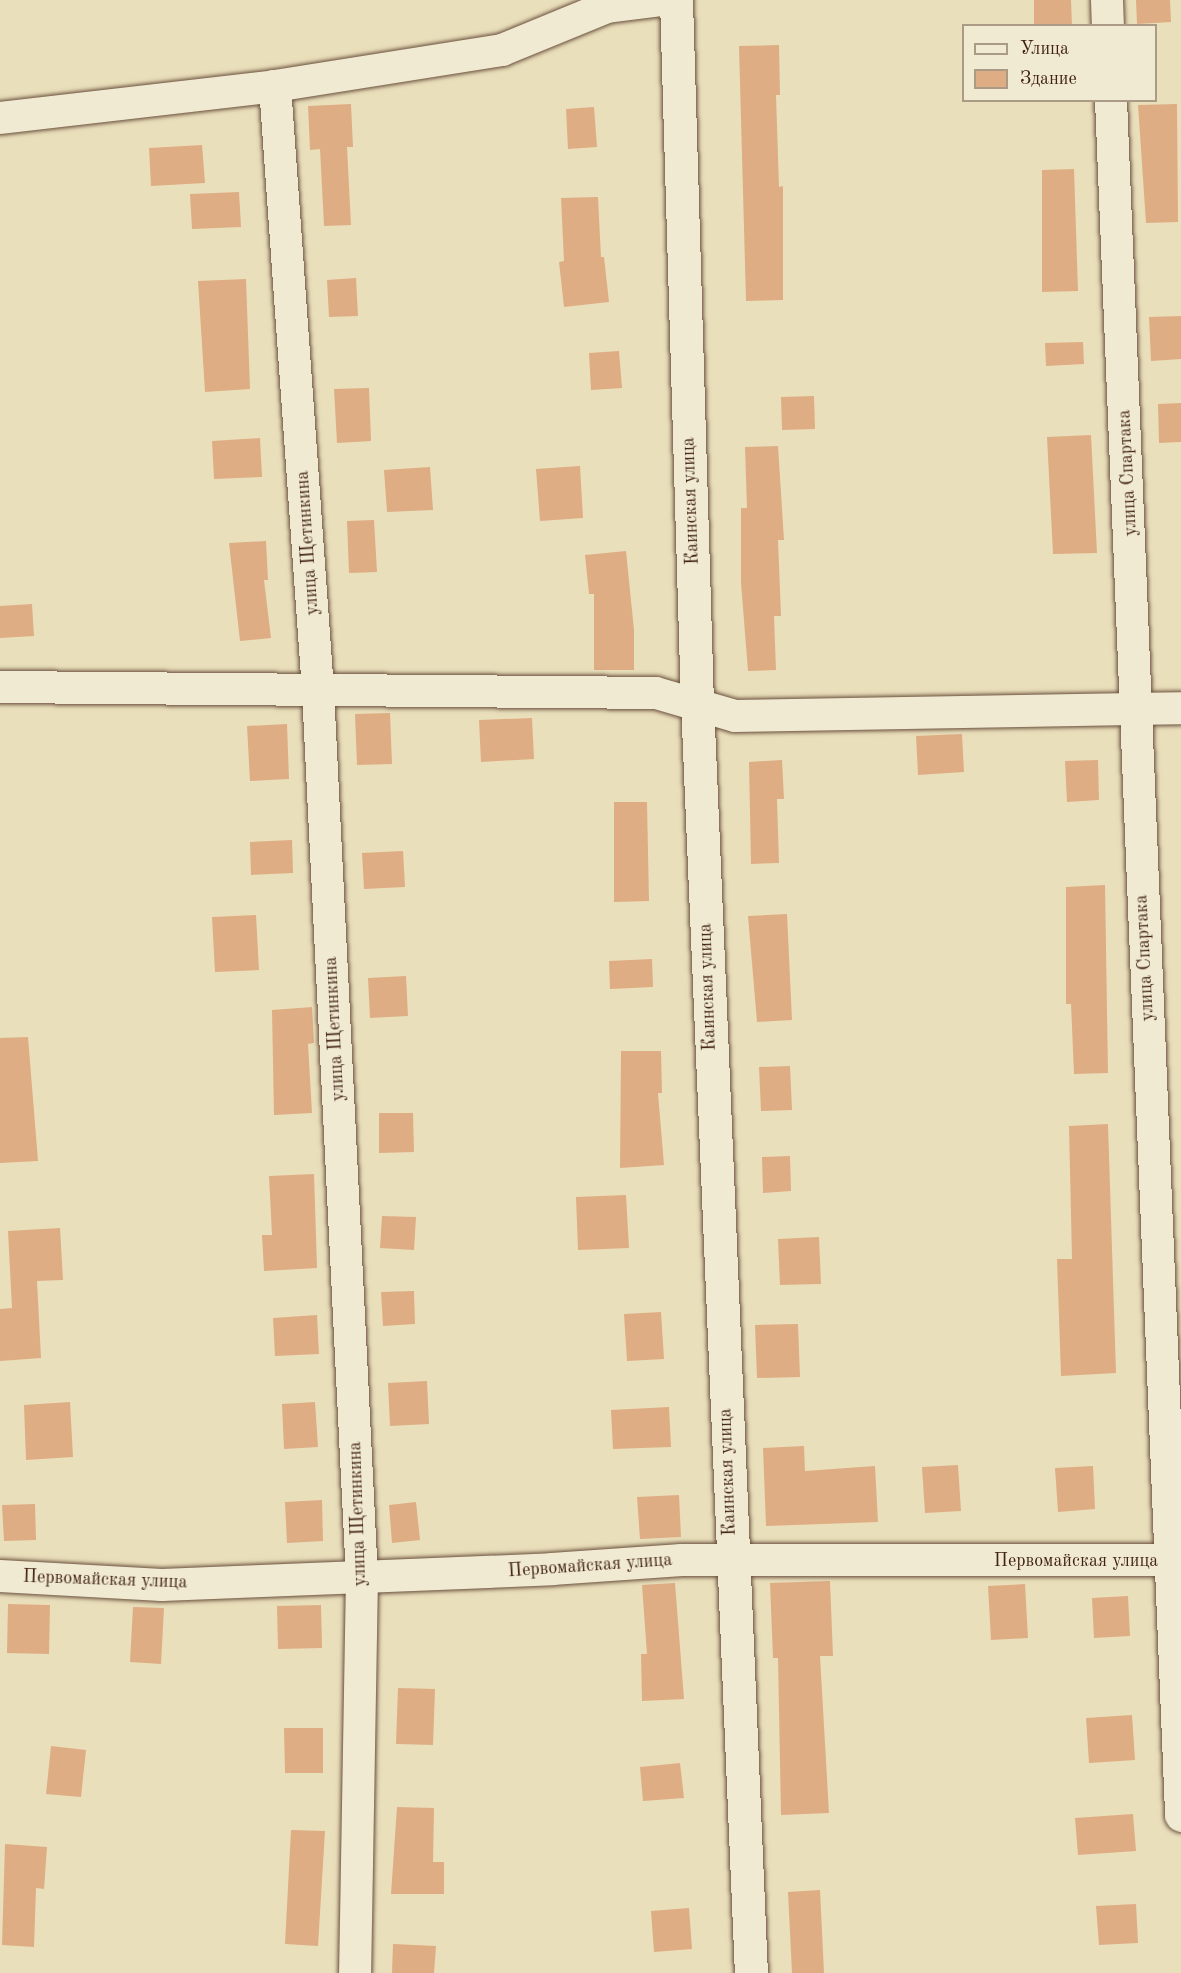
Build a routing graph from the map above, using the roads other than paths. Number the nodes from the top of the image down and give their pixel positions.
1 (661, 0) edge
2 (676, 0) edge
3 (1107, 0) edge
4 (1108, 24) edge
5 (275, 86) junction
6 (1111, 102) edge
7 (0, 118) edge
8 (0, 687) edge
9 (318, 691) junction
10 (697, 702) junction
11 (1181, 708) edge
12 (1134, 711) junction
13 (732, 1560) junction
14 (1176, 1560) edge
15 (0, 1576) edge
16 (362, 1577) junction
17 (1181, 1816) edge
18 (355, 1973) edge
19 (750, 1973) edge

1 - 5 street
2 - 10 main road, Каинская улица
3 - 4 street
5 - 7 street
5 - 9 street, улица Щетинкина
6 - 12 street, улица Спартака
8 - 9 street
9 - 10 street
9 - 16 street, улица Щетинкина
10 - 12 street
10 - 13 main road, Каинская улица
11 - 12 street
12 - 14 street, улица Спартака
13 - 14 street, Первомайская улица
13 - 16 street, Первомайская улица
13 - 19 main road, Каинская улица
14 - 17 street, улица Спартака
15 - 16 street, Первомайская улица
16 - 18 street, улица Щетинкина

